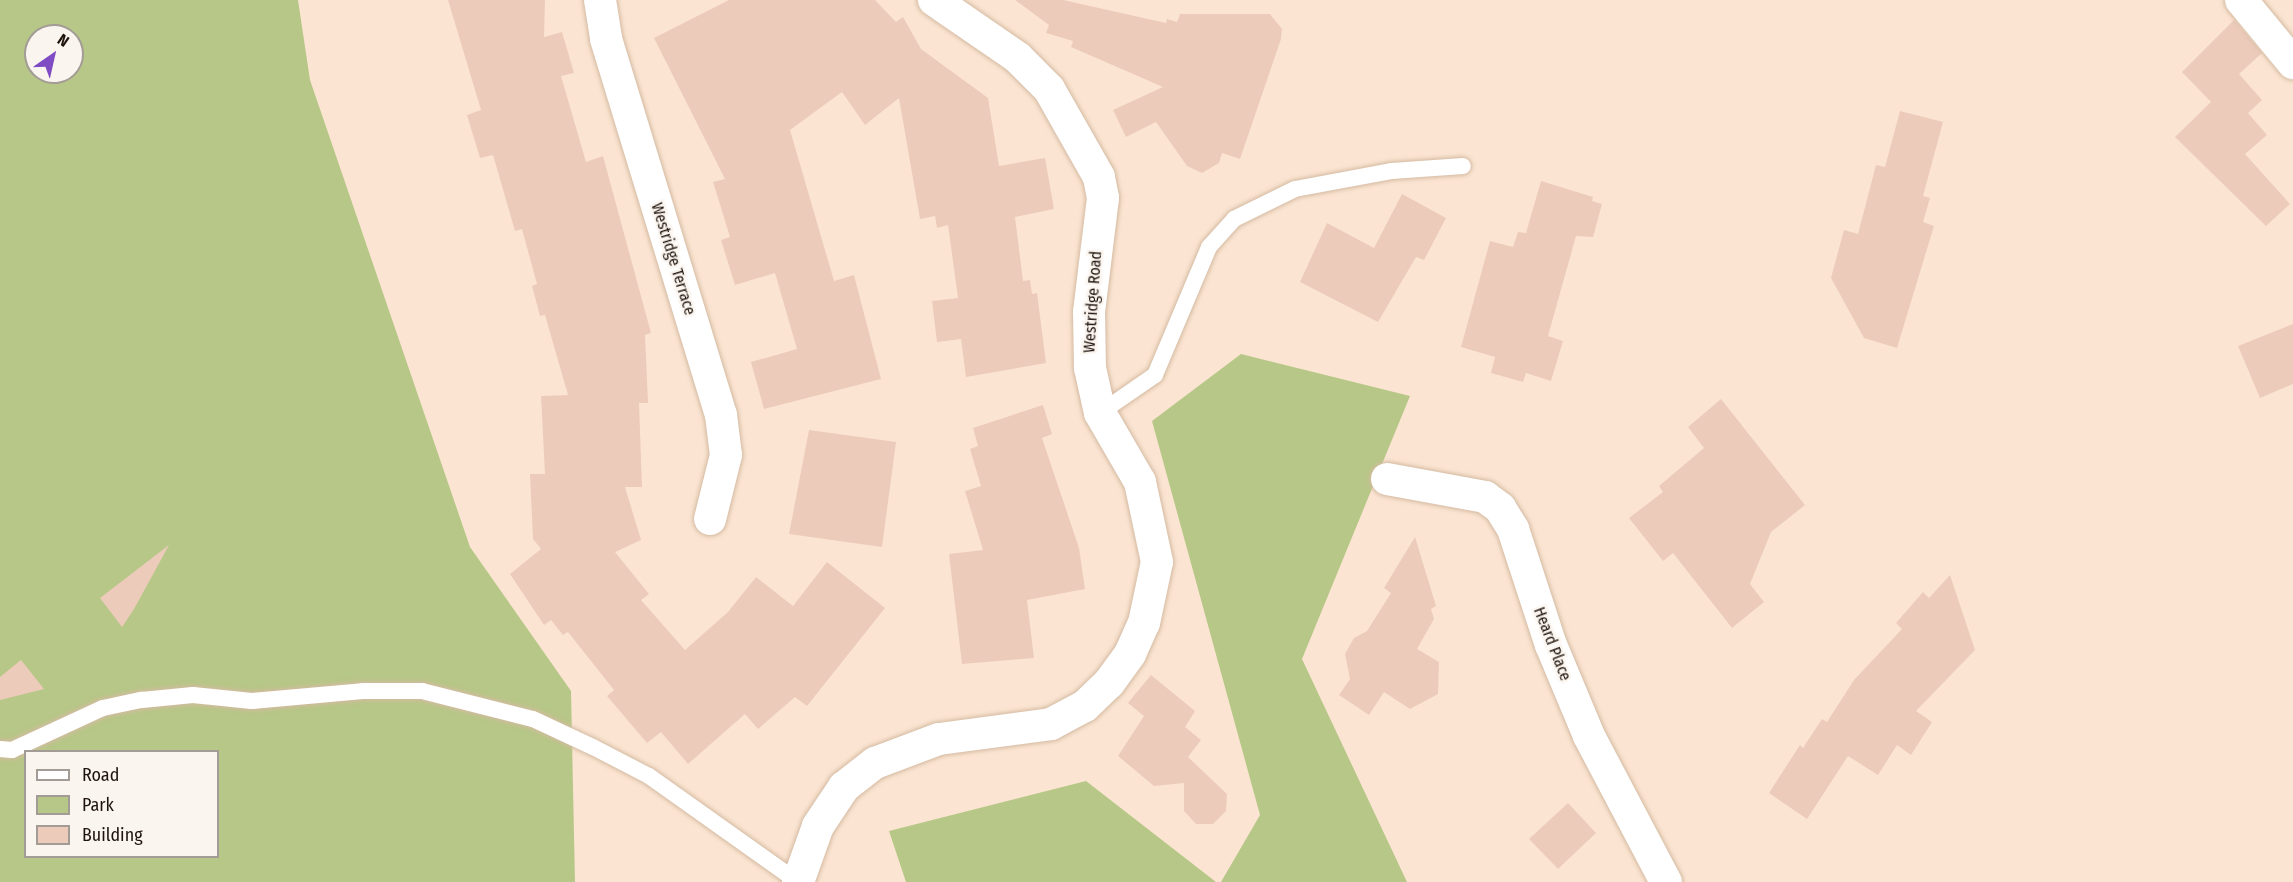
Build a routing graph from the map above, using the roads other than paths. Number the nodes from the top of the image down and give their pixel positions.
1 (600, 0) edge
2 (934, 0) edge
3 (2241, 0) edge
4 (2293, 63) edge
5 (1463, 166) dead end
6 (1100, 413) junction
7 (1387, 479) dead end
8 (710, 519) dead end
9 (0, 749) edge
10 (798, 882) edge
11 (1666, 882) edge

1 - 8 street, Westridge Terrace
2 - 6 street, Westridge Road
3 - 4 street
5 - 6 lane
6 - 10 street, Westridge Road
7 - 11 street, Heard Place
9 - 10 lane

